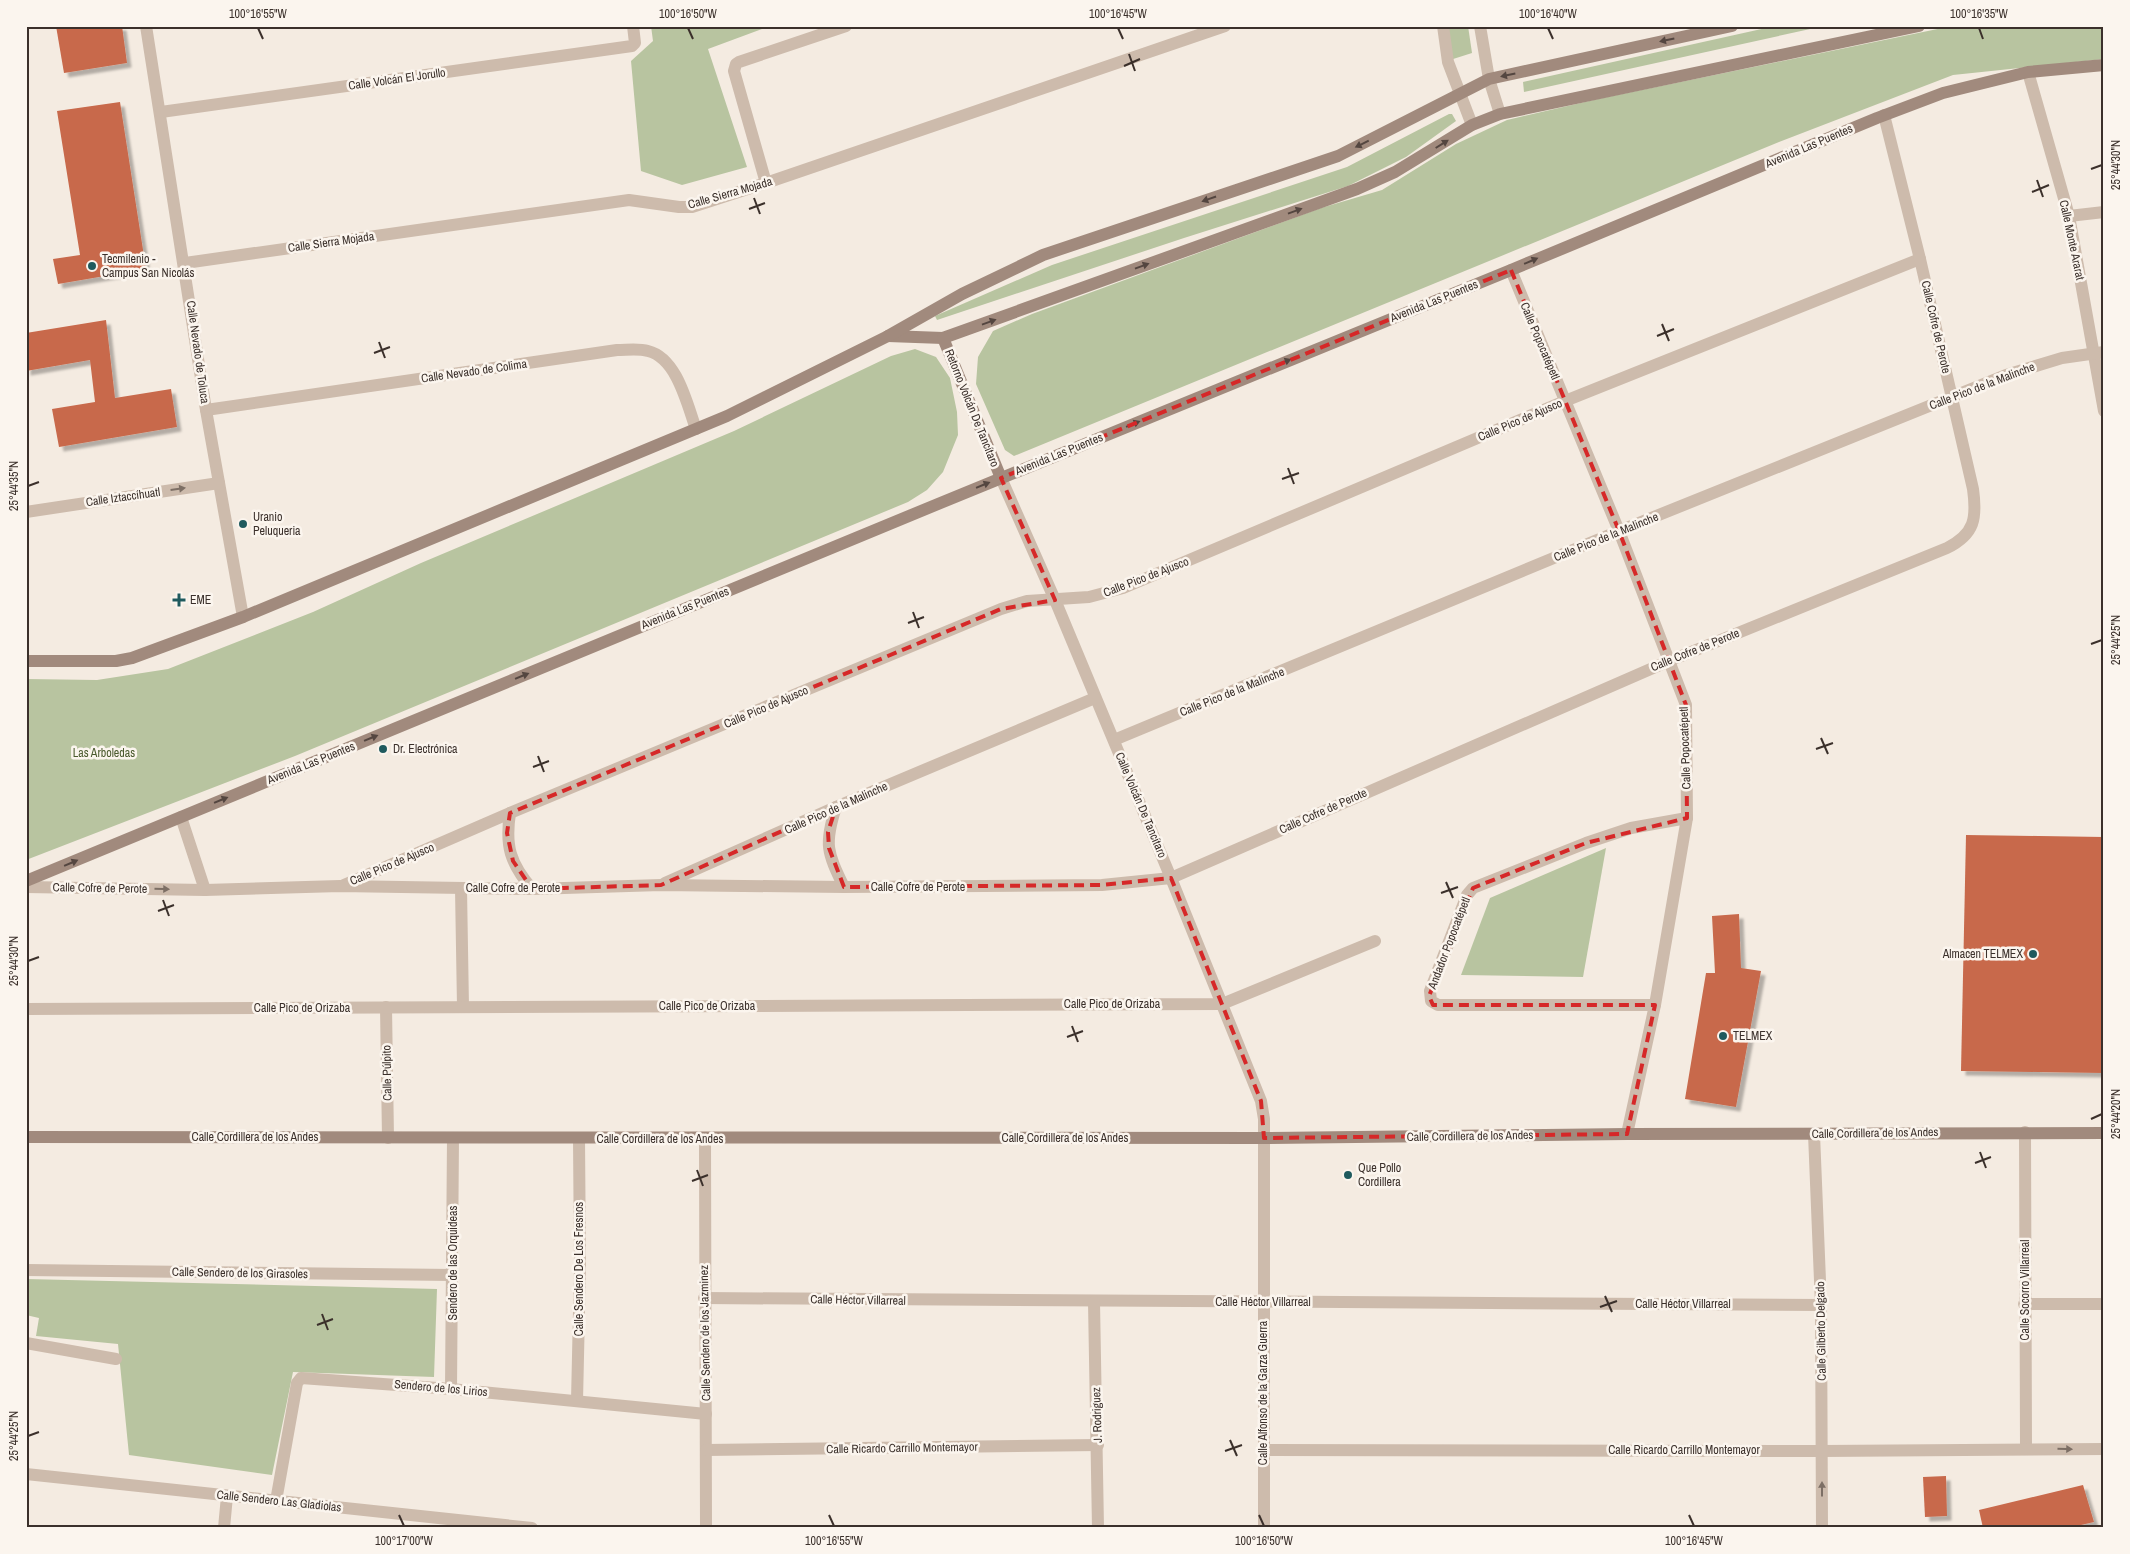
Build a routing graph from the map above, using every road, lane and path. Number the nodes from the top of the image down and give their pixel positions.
1 (146, 26) edge
2 (633, 26) edge
3 (846, 26) edge
4 (1224, 26) edge
5 (1443, 26) edge
6 (1480, 26) edge
7 (1732, 26) edge
8 (1919, 26) edge
9 (2104, 65) edge
10 (2028, 72) junction
11 (1488, 79) junction
12 (1460, 92) junction
13 (160, 112) junction
14 (1500, 114) junction
15 (1884, 115) junction
16 (1472, 125) junction
17 (766, 183) junction
18 (2104, 212) edge
19 (2069, 216) junction
20 (1920, 259) junction
21 (184, 263) junction
22 (1510, 270) junction
23 (888, 336) junction
24 (943, 338) junction
25 (2099, 352) edge
26 (1952, 397) junction
27 (1565, 401) junction
28 (206, 410) junction
29 (2104, 411) edge
30 (696, 429) junction
31 (1001, 478) junction
32 (219, 483) junction
33 (26, 512) edge
34 (1619, 531) junction
35 (1055, 600) junction
36 (243, 617) junction
37 (26, 661) edge
38 (1668, 661) junction
39 (1095, 698) junction
40 (1114, 740) junction
41 (836, 807) junction
42 (510, 813) junction
43 (181, 817) junction
44 (1687, 818) junction
45 (1171, 878) junction
46 (26, 881) edge
47 (340, 886) junction
48 (661, 886) junction
49 (26, 887) edge
50 (844, 887) junction
51 (461, 889) junction
52 (532, 889) junction
53 (204, 890) junction
54 (1374, 941) dead end
55 (1222, 1004) junction
56 (1655, 1005) junction
57 (386, 1007) junction
58 (463, 1007) junction
59 (26, 1009) edge
60 (2025, 1132) junction
61 (2104, 1133) edge
62 (1627, 1134) junction
63 (1814, 1134) junction
64 (26, 1137) edge
65 (388, 1138) junction
66 (453, 1138) junction
67 (578, 1138) junction
68 (1264, 1138) junction
69 (705, 1139) junction
70 (26, 1270) edge
71 (453, 1275) junction
72 (704, 1298) junction
73 (1263, 1301) junction
74 (1094, 1302) junction
75 (2024, 1304) junction
76 (2104, 1304) edge
77 (1821, 1305) junction
78 (26, 1343) edge
79 (116, 1359) dead end
80 (451, 1389) junction
81 (577, 1401) junction
82 (706, 1414) junction
83 (1098, 1445) junction
84 (2026, 1448) junction
85 (2104, 1449) edge
86 (706, 1450) junction
87 (1264, 1450) junction
88 (1822, 1451) junction
89 (26, 1474) edge
90 (227, 1496) junction
91 (276, 1501) junction
92 (224, 1528) edge
93 (532, 1528) edge
94 (706, 1528) edge
95 (1098, 1528) edge
96 (1264, 1528) edge
97 (1822, 1528) edge

1 - 13 street, Calle Nevado de Toluca
2 - 13 street, Calle Volcán El Jorullo
3 - 17 street
4 - 17 street, Calle Sierra Mojada
5 - 12 street
6 - 11 street
7 -> 11 street
8 - 14 street
9 - 10 street, Avenida Las Puentes
10 - 15 street, Avenida Las Puentes
10 - 19 street, Calle Monte Ararat
11 - 12 street
11 - 14 street
12 - 16 street
12 -> 23 street
13 - 21 street, Calle Nevado de Toluca
14 - 16 street
15 - 20 street, Calle Cofre de Perote
22 -> 15 street, Avenida Las Puentes
24 -> 16 street
17 - 21 street, Calle Sierra Mojada
18 - 19 street
19 - 25 street, Calle Monte Ararat
20 - 26 street, Calle Cofre de Perote
20 - 27 street, Calle Pico de Ajusco
21 - 28 street, Calle Nevado de Toluca
22 - 27 street, Calle Popocatépetl
31 -> 22 street, Avenida Las Puentes
23 - 24 street
23 - 30 street
24 - 31 street, Retorno Volcán De Tancítaro
25 - 26 street, Calle Pico de la Malinche
25 - 29 street, Calle Monte Ararat
26 - 34 street, Calle Pico de la Malinche
26 - 38 street, Calle Cofre de Perote
27 - 34 street, Calle Popocatépetl
27 - 35 street, Calle Pico de Ajusco
28 - 30 street, Calle Nevado de Colima
28 - 32 street, Calle Nevado de Toluca
30 - 36 street
31 - 35 street, Calle Volcán De Tancítaro
43 -> 31 street, Avenida Las Puentes
33 -> 32 street, Calle Iztaccíhuatl
32 - 36 street, Calle Nevado de Toluca
34 - 38 street, Calle Popocatépetl
34 - 40 street, Calle Pico de la Malinche
35 - 39 street, Calle Volcán De Tancítaro
35 - 42 street, Calle Pico de Ajusco
36 - 37 street
38 - 44 street, Calle Popocatépetl
38 - 45 street, Calle Cofre de Perote
39 - 40 street, Calle Volcán De Tancítaro
39 - 41 street, Calle Pico de la Malinche
40 - 45 street, Calle Volcán De Tancítaro
41 - 48 street, Calle Pico de la Malinche
41 - 50 street
42 - 47 street, Calle Pico de Ajusco
42 - 52 street
46 -> 43 street, Avenida Las Puentes
43 - 53 street
44 - 56 street, Calle Popocatépetl
44 - 56 street, Andador Popocatépetl
45 - 50 street, Calle Cofre de Perote
45 - 55 street, Calle Volcán De Tancítaro
47 - 51 street, Calle Cofre de Perote
47 - 53 street, Calle Cofre de Perote
48 - 50 street, Calle Cofre de Perote
48 - 52 street, Calle Cofre de Perote
49 -> 53 street, Calle Cofre de Perote
51 - 52 street, Calle Cofre de Perote
51 - 58 street
54 - 55 street, Calle Pico de Orizaba
55 - 58 street, Calle Pico de Orizaba
55 - 68 street, Calle Volcán De Tancítaro
56 - 62 street, Calle Popocatépetl
57 - 58 street, Calle Pico de Orizaba
57 - 59 street, Calle Pico de Orizaba
57 - 65 street, Calle Púlpito
60 - 61 street, Calle Cordillera de los Andes
60 - 63 street, Calle Cordillera de los Andes
60 - 75 street, Calle Socorro Villarreal
62 - 63 street, Calle Cordillera de los Andes
62 - 68 street, Calle Cordillera de los Andes
63 - 77 street, Calle Gilberto Delgado
64 - 65 street, Calle Cordillera de los Andes
65 - 66 street, Calle Cordillera de los Andes
66 - 67 street, Calle Cordillera de los Andes
66 - 71 street, Sendero de las Orquideas
67 - 69 street, Calle Cordillera de los Andes
67 - 81 street, Calle Sendero De Los Fresnos
68 - 69 street, Calle Cordillera de los Andes
68 - 73 street, Calle Alfonso de la Garza Guerra
69 - 72 street, Calle Sendero de los Jazminez
70 - 71 street, Calle Sendero de los Girasoles
71 - 80 street, Sendero de las Orquideas
72 - 74 street, Calle Héctor Villarreal
72 - 82 street, Calle Sendero de los Jazminez
73 - 74 street, Calle Héctor Villarreal
73 - 77 street, Calle Héctor Villarreal
73 - 87 street, Calle Alfonso de la Garza Guerra
74 - 83 street, J. Rodriguez
75 - 76 street
75 - 84 street, Calle Socorro Villarreal
77 - 88 street, Calle Gilberto Delgado
78 - 79 street
80 - 81 street, Sendero de los Lirios
80 - 91 street, Sendero de los Lirios
81 - 82 street, Sendero de los Lirios
82 - 86 street, Calle Sendero de los Jazminez
83 - 86 street, Calle Ricardo Carrillo Montemayor
83 - 95 street, J. Rodriguez
84 -> 85 street, Calle Ricardo Carrillo Montemayor
84 - 88 street, Calle Ricardo Carrillo Montemayor
86 - 94 street, Calle Sendero de los Jazminez
87 - 88 street, Calle Ricardo Carrillo Montemayor
87 - 96 street, Calle Alfonso de la Garza Guerra
97 -> 88 street, Calle Gilberto Delgado
89 - 90 street, Calle Sendero Las Gladiolas
90 - 91 street, Calle Sendero Las Gladiolas
90 - 92 street
91 - 93 street, Calle Sendero Las Gladiolas

